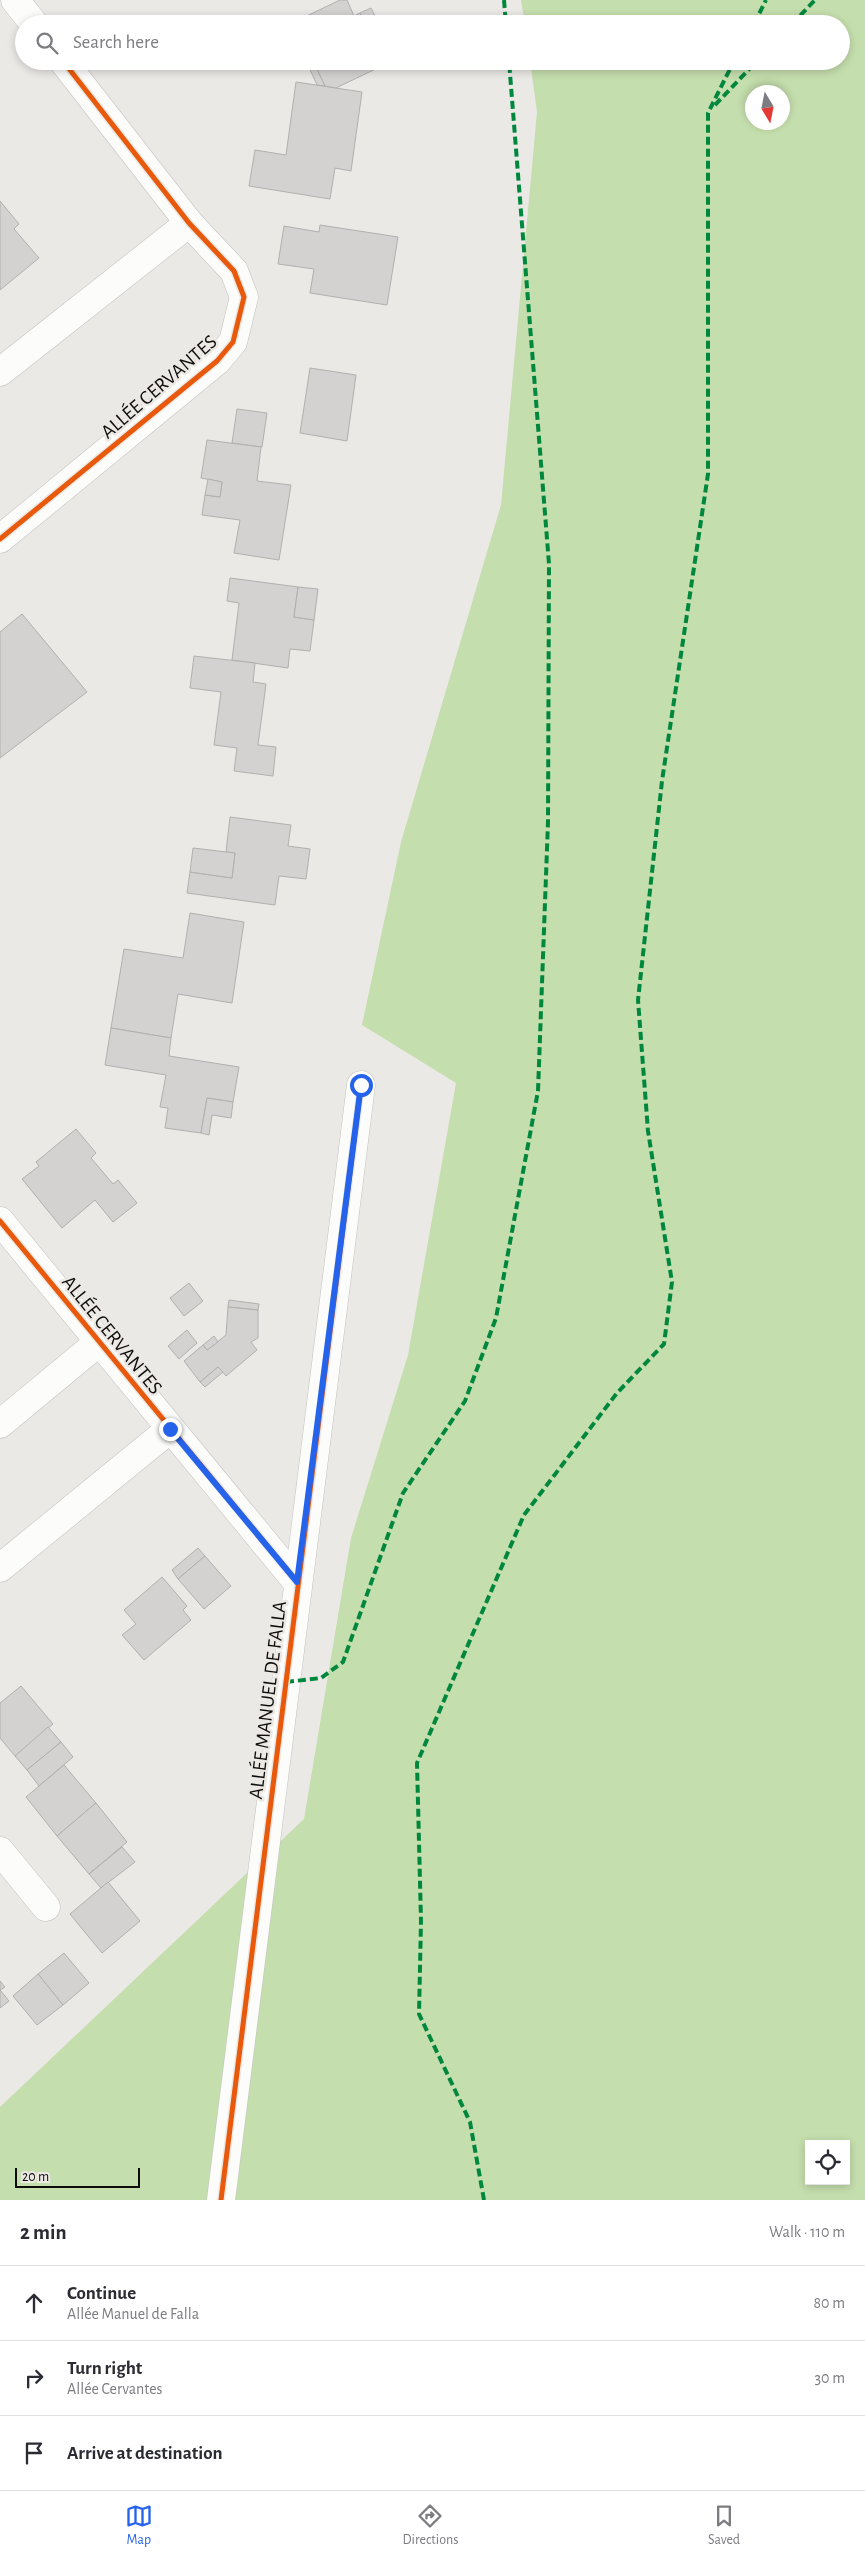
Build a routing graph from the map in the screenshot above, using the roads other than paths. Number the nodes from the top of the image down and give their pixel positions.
1 (15, 0) edge
2 (27, 15) edge
3 (70, 70) edge
4 (189, 223) junction
5 (0, 372) edge
6 (0, 539) edge
7 (361, 1085) dead end
8 (0, 1221) edge
9 (99, 1342) junction
10 (0, 1424) edge
11 (170, 1429) junction
12 (0, 1568) edge
13 (297, 1582) junction
14 (0, 1851) edge
15 (46, 1907) dead end
16 (221, 2200) edge

1 - 2 street
3 - 4 street, ALLÉE CERVANTES
4 - 5 street
4 - 6 street, ALLÉE CERVANTES
7 - 13 street, ALLÉE MANUEL DE FALLA
8 - 9 street, ALLÉE CERVANTES
9 - 10 street
9 - 11 street, ALLÉE CERVANTES
11 - 12 street
11 - 13 street, ALLÉE CERVANTES
13 - 16 street, ALLÉE MANUEL DE FALLA
14 - 15 street

